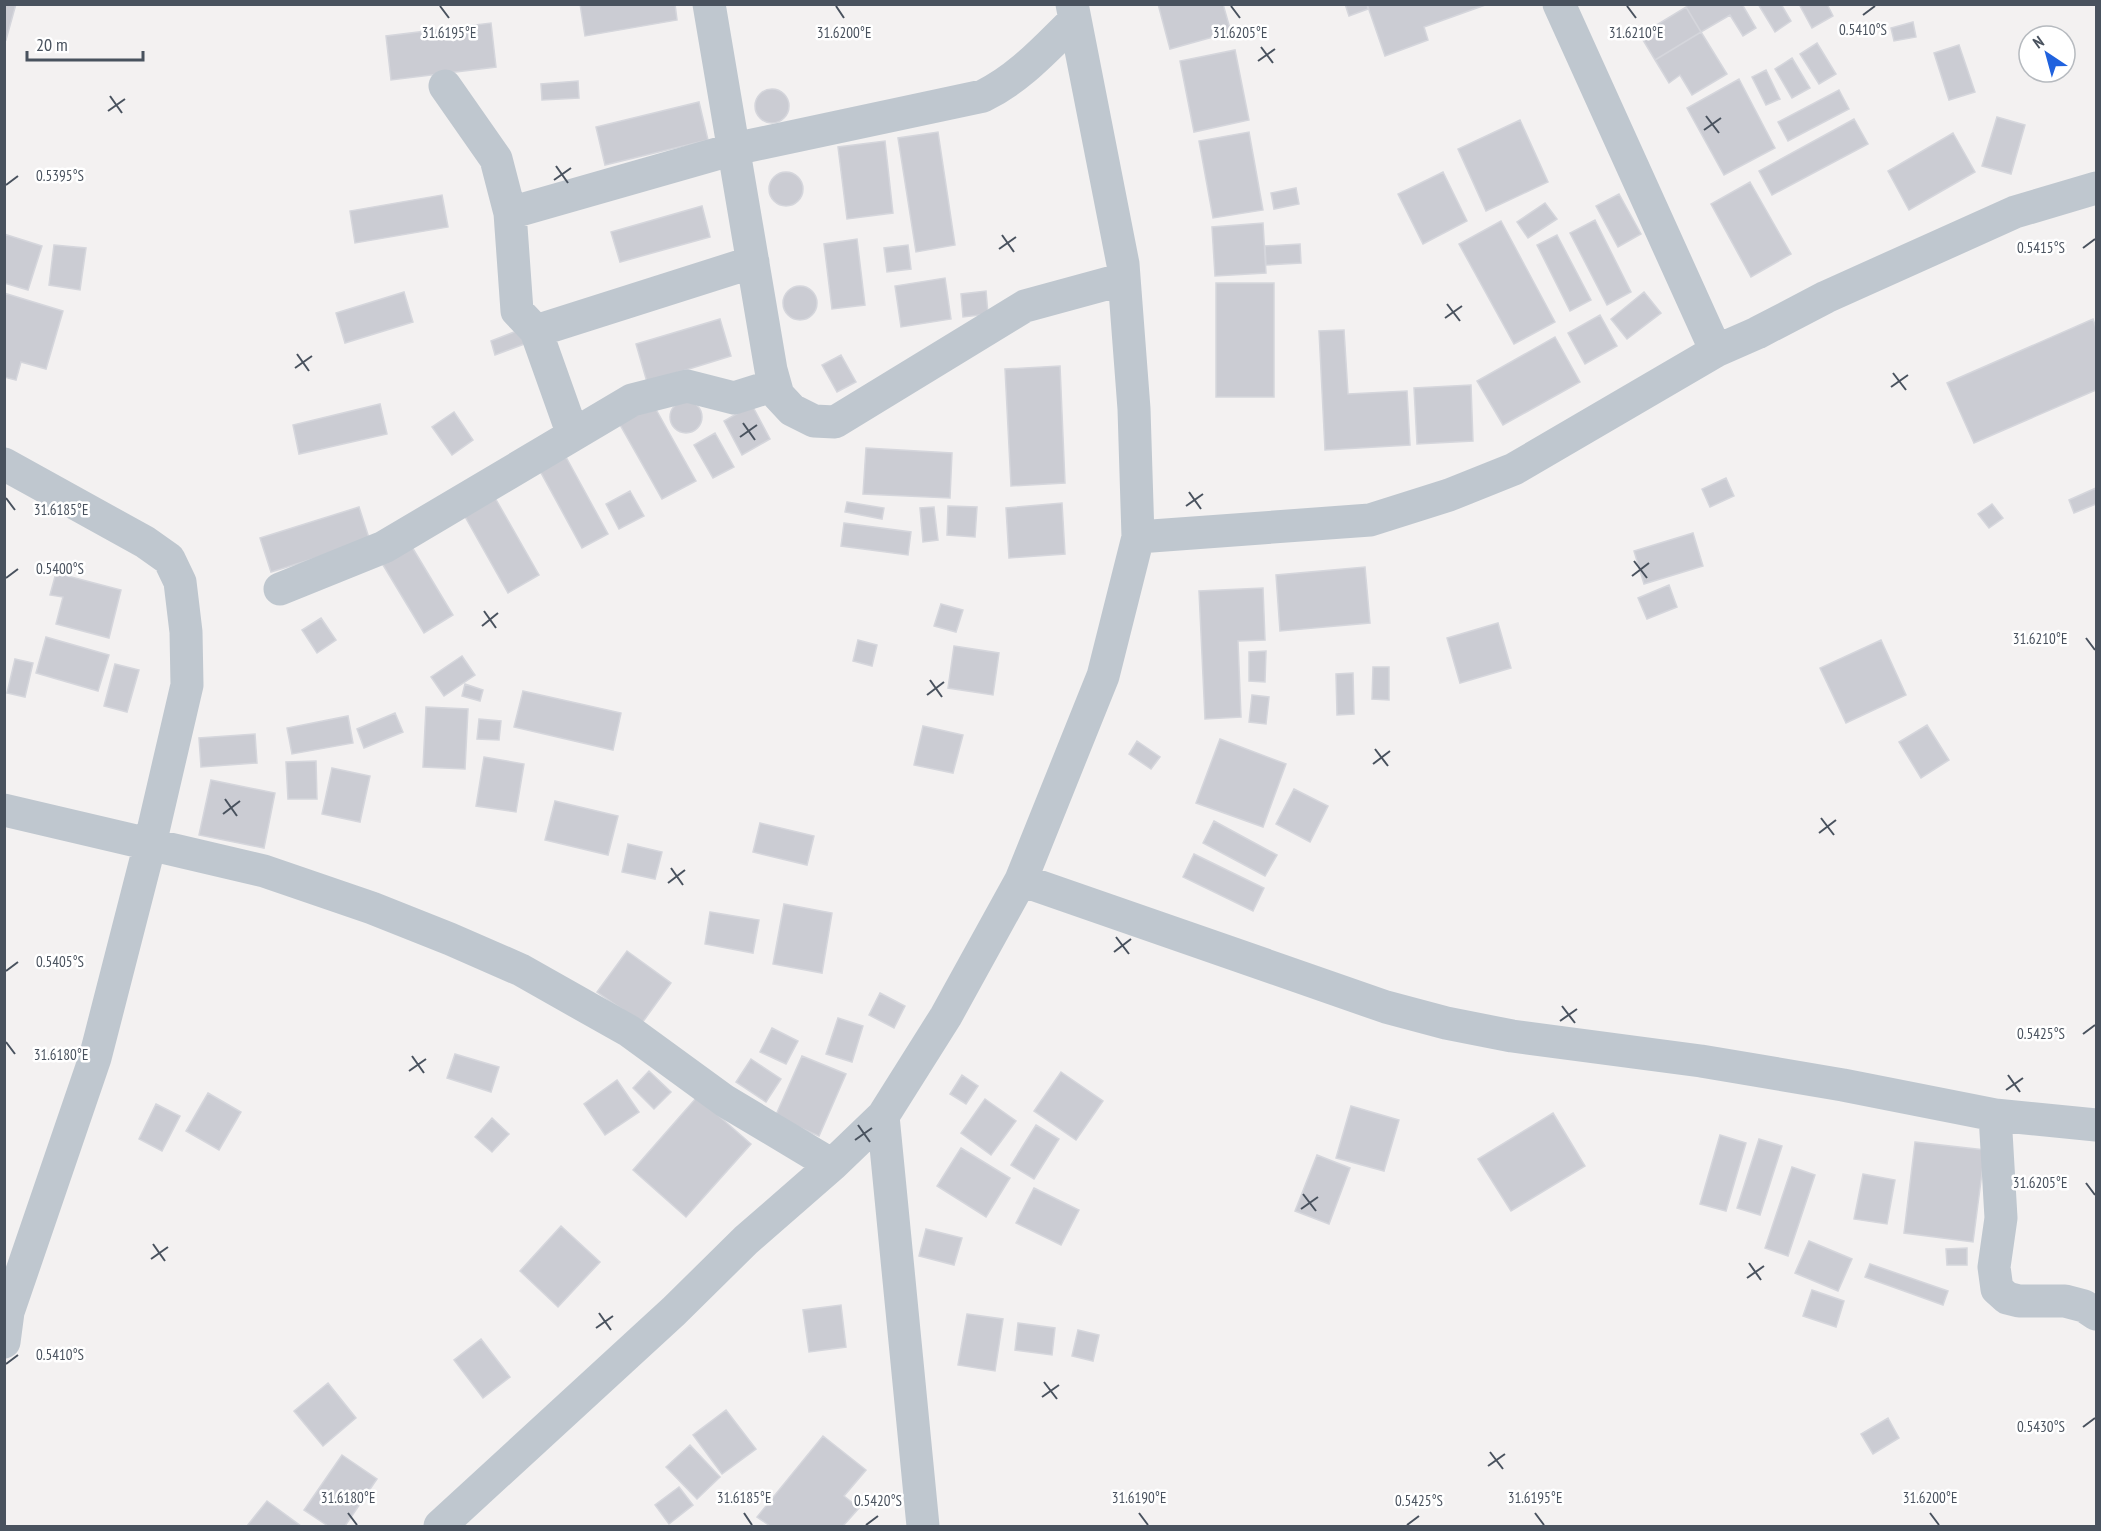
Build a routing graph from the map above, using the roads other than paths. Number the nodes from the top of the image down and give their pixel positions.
1 (709, 4) edge
2 (1559, 4) edge
3 (1074, 12) edge
4 (445, 86) dead end
5 (734, 149) junction
6 (2097, 188) edge
7 (510, 213) junction
8 (753, 262) junction
9 (1124, 279) junction
10 (536, 331) junction
11 (1716, 351) junction
12 (775, 385) junction
13 (573, 435) junction
14 (4, 464) edge
15 (1138, 537) junction
16 (280, 589) dead end
17 (4, 810) edge
18 (150, 844) junction
19 (1021, 880) junction
20 (1995, 1115) junction
21 (884, 1116) junction
22 (2097, 1125) edge
23 (832, 1165) junction
24 (2097, 1314) edge
25 (4, 1342) edge
26 (440, 1527) edge
27 (923, 1527) edge

1 - 5 street
2 - 11 street
3 - 5 street
3 - 9 street
4 - 7 street
5 - 7 street
5 - 8 street
6 - 11 street
7 - 10 street
8 - 10 street
8 - 12 street
9 - 12 street
9 - 15 street
10 - 13 street
11 - 15 street
12 - 13 street
13 - 16 street
14 - 18 street
15 - 19 street
17 - 18 street
18 - 23 street
18 - 25 street
19 - 20 street
19 - 21 street
20 - 22 street
20 - 24 street
21 - 23 street
21 - 27 street
23 - 26 street

